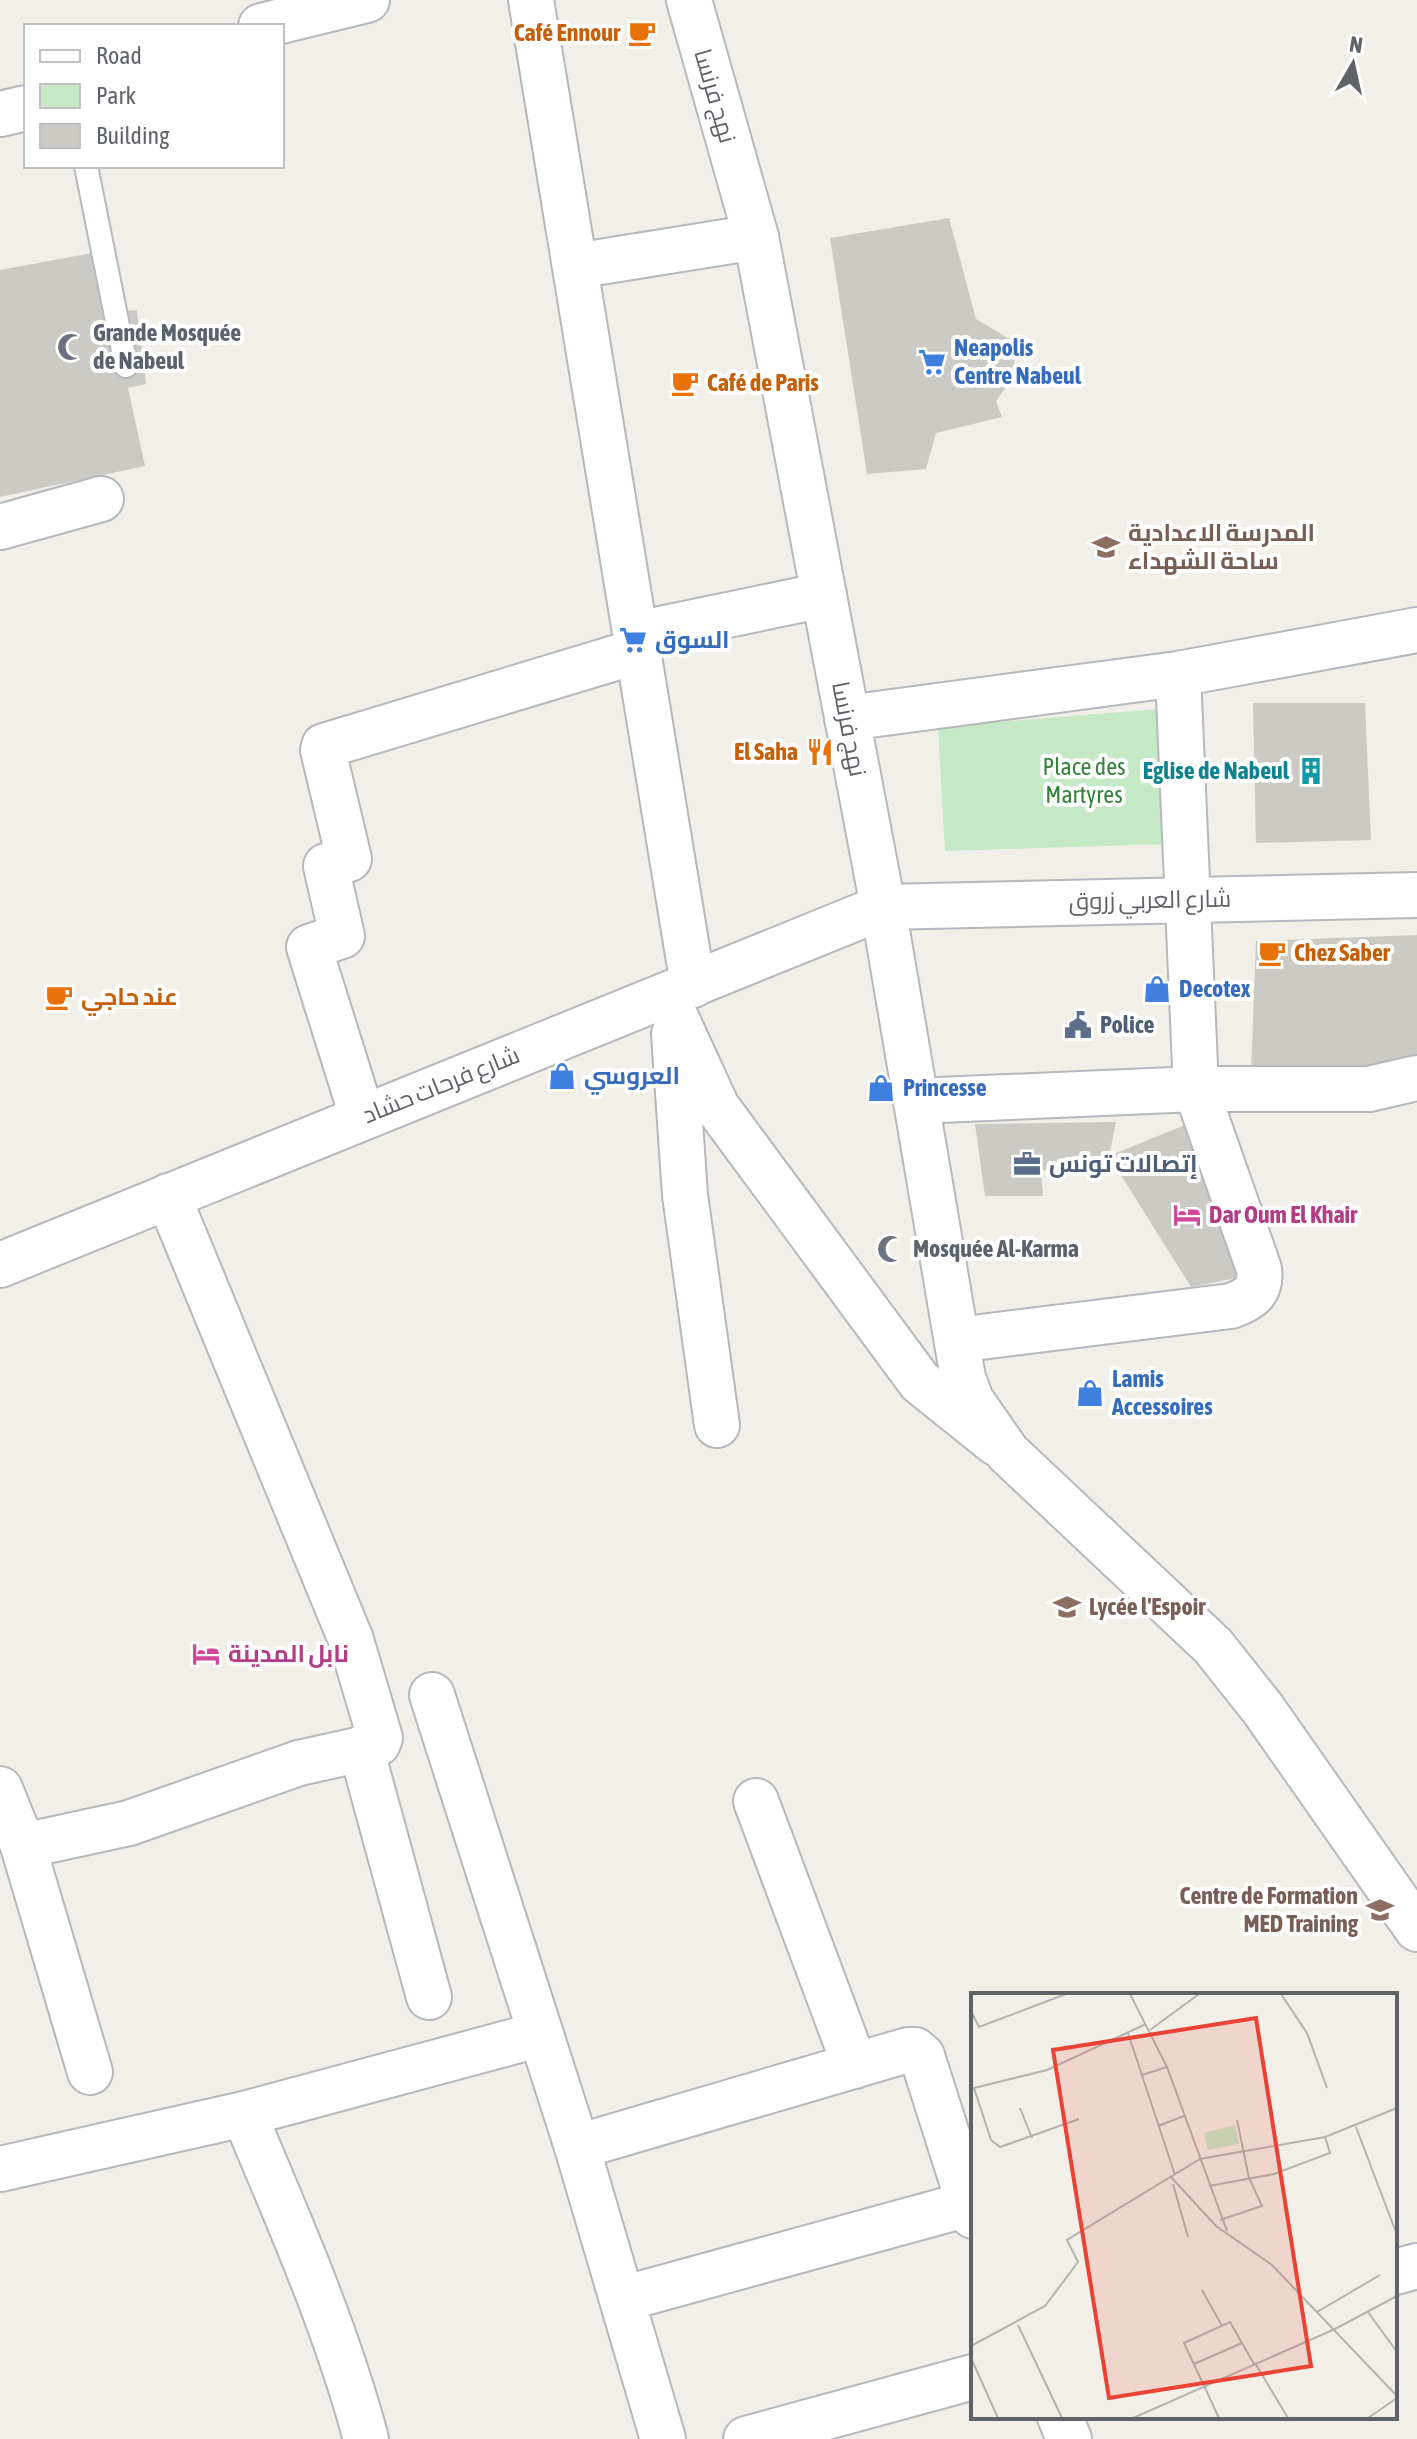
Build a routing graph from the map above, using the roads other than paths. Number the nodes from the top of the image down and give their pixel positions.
1 (367, 0) edge
2 (531, 0) edge
3 (689, 0) edge
4 (269, 24) edge
5 (24, 108) edge
6 (0, 114) edge
7 (86, 168) edge
8 (756, 237) junction
9 (575, 266) junction
10 (126, 366) dead end
11 (101, 499) dead end
12 (0, 527) edge
13 (824, 595) junction
14 (1417, 630) edge
15 (637, 642) junction
16 (1178, 674) junction
17 (847, 718) junction
18 (1417, 895) edge
19 (1187, 899) junction
20 (883, 907) junction
21 (677, 996) junction
22 (1417, 1078) edge
23 (1196, 1089) junction
24 (916, 1101) junction
25 (362, 1116) junction
26 (168, 1196) junction
27 (0, 1265) edge
28 (957, 1340) junction
29 (717, 1425) dead end
30 (1008, 1453) junction
31 (432, 1695) dead end
32 (362, 1749) junction
33 (0, 1789) edge
34 (756, 1801) dead end
35 (23, 1846) junction
36 (1417, 1929) edge
37 (429, 1997) dead end
38 (541, 2034) junction
39 (855, 2066) junction
40 (90, 2072) dead end
41 (244, 2114) junction
42 (577, 2147) junction
43 (0, 2169) edge
44 (971, 2210) edge
45 (1417, 2266) edge
46 (1397, 2271) edge
47 (622, 2299) junction
48 (971, 2378) edge
49 (1061, 2419) edge
50 (366, 2439) edge
51 (663, 2439) edge
52 (746, 2439) edge
53 (1069, 2439) edge

1 - 4 street
2 - 9 street
3 - 8 street, نهج فرنسا
5 - 6 street
7 - 10 lane
8 - 9 street
8 - 13 street, نهج فرنسا
9 - 15 street
11 - 12 street
13 - 15 street
13 - 17 street, نهج فرنسا
14 - 16 street
15 - 21 street
15 - 25 street
16 - 17 street
16 - 19 street
17 - 20 street, نهج فرنسا
18 - 19 street, شارع العربي زروق
19 - 20 street, شارع العربي زروق
19 - 23 street
20 - 21 street, شارع فرحات حشاد
20 - 24 street, نهج فرنسا
21 - 25 street, شارع فرحات حشاد
21 - 29 street
21 - 30 street
22 - 23 street
23 - 24 street
23 - 28 street
24 - 28 street, نهج فرنسا
25 - 26 street, شارع فرحات حشاد
26 - 27 street, شارع فرحات حشاد
26 - 32 street
28 - 30 street, نهج فرنسا
30 - 36 street
31 - 38 street
32 - 35 street
32 - 37 street
33 - 35 street
34 - 39 street
35 - 40 street
38 - 41 street
38 - 42 street
39 - 42 street
39 - 44 street
41 - 43 street
41 - 50 street
42 - 47 street
44 - 47 street
45 - 46 street
47 - 51 street
48 - 52 street
49 - 53 street

